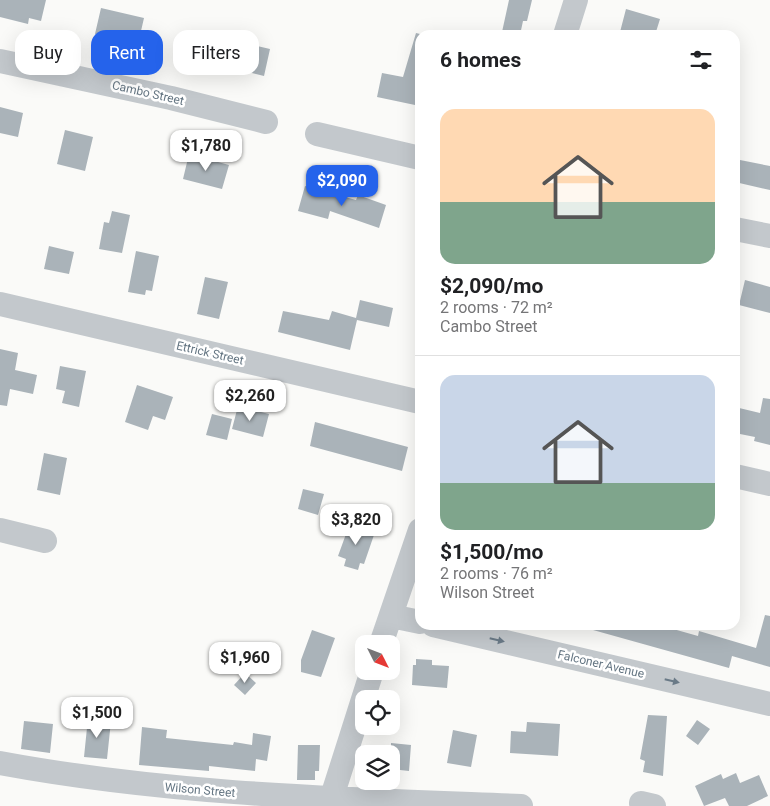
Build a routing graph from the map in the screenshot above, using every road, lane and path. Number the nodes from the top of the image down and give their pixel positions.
1 (576, 0) edge
2 (567, 30) edge
3 (0, 61) edge
4 (266, 122) dead end
5 (317, 134) dead end
6 (415, 157) edge
7 (740, 230) edge
8 (770, 236) edge
9 (0, 304) edge
10 (415, 401) edge
11 (740, 477) edge
12 (770, 484) edge
13 (0, 530) edge
14 (44, 541) dead end
15 (415, 545) edge
16 (391, 616) junction
17 (415, 621) edge
18 (453, 630) edge
19 (385, 635) edge
20 (369, 680) edge
21 (770, 704) edge
22 (0, 763) edge
23 (330, 802) edge
24 (521, 806) edge

1 - 2 street
3 - 4 street, Cambo Street
5 - 6 street
7 - 8 street
9 - 10 street, Ettrick Street
11 - 12 street
13 - 14 street
15 - 16 street
16 - 17 street
16 - 19 street
18 -> 21 street, Falconer Avenue
20 - 23 street
22 - 23 street, Wilson Street
23 - 24 street, Wilson Street

